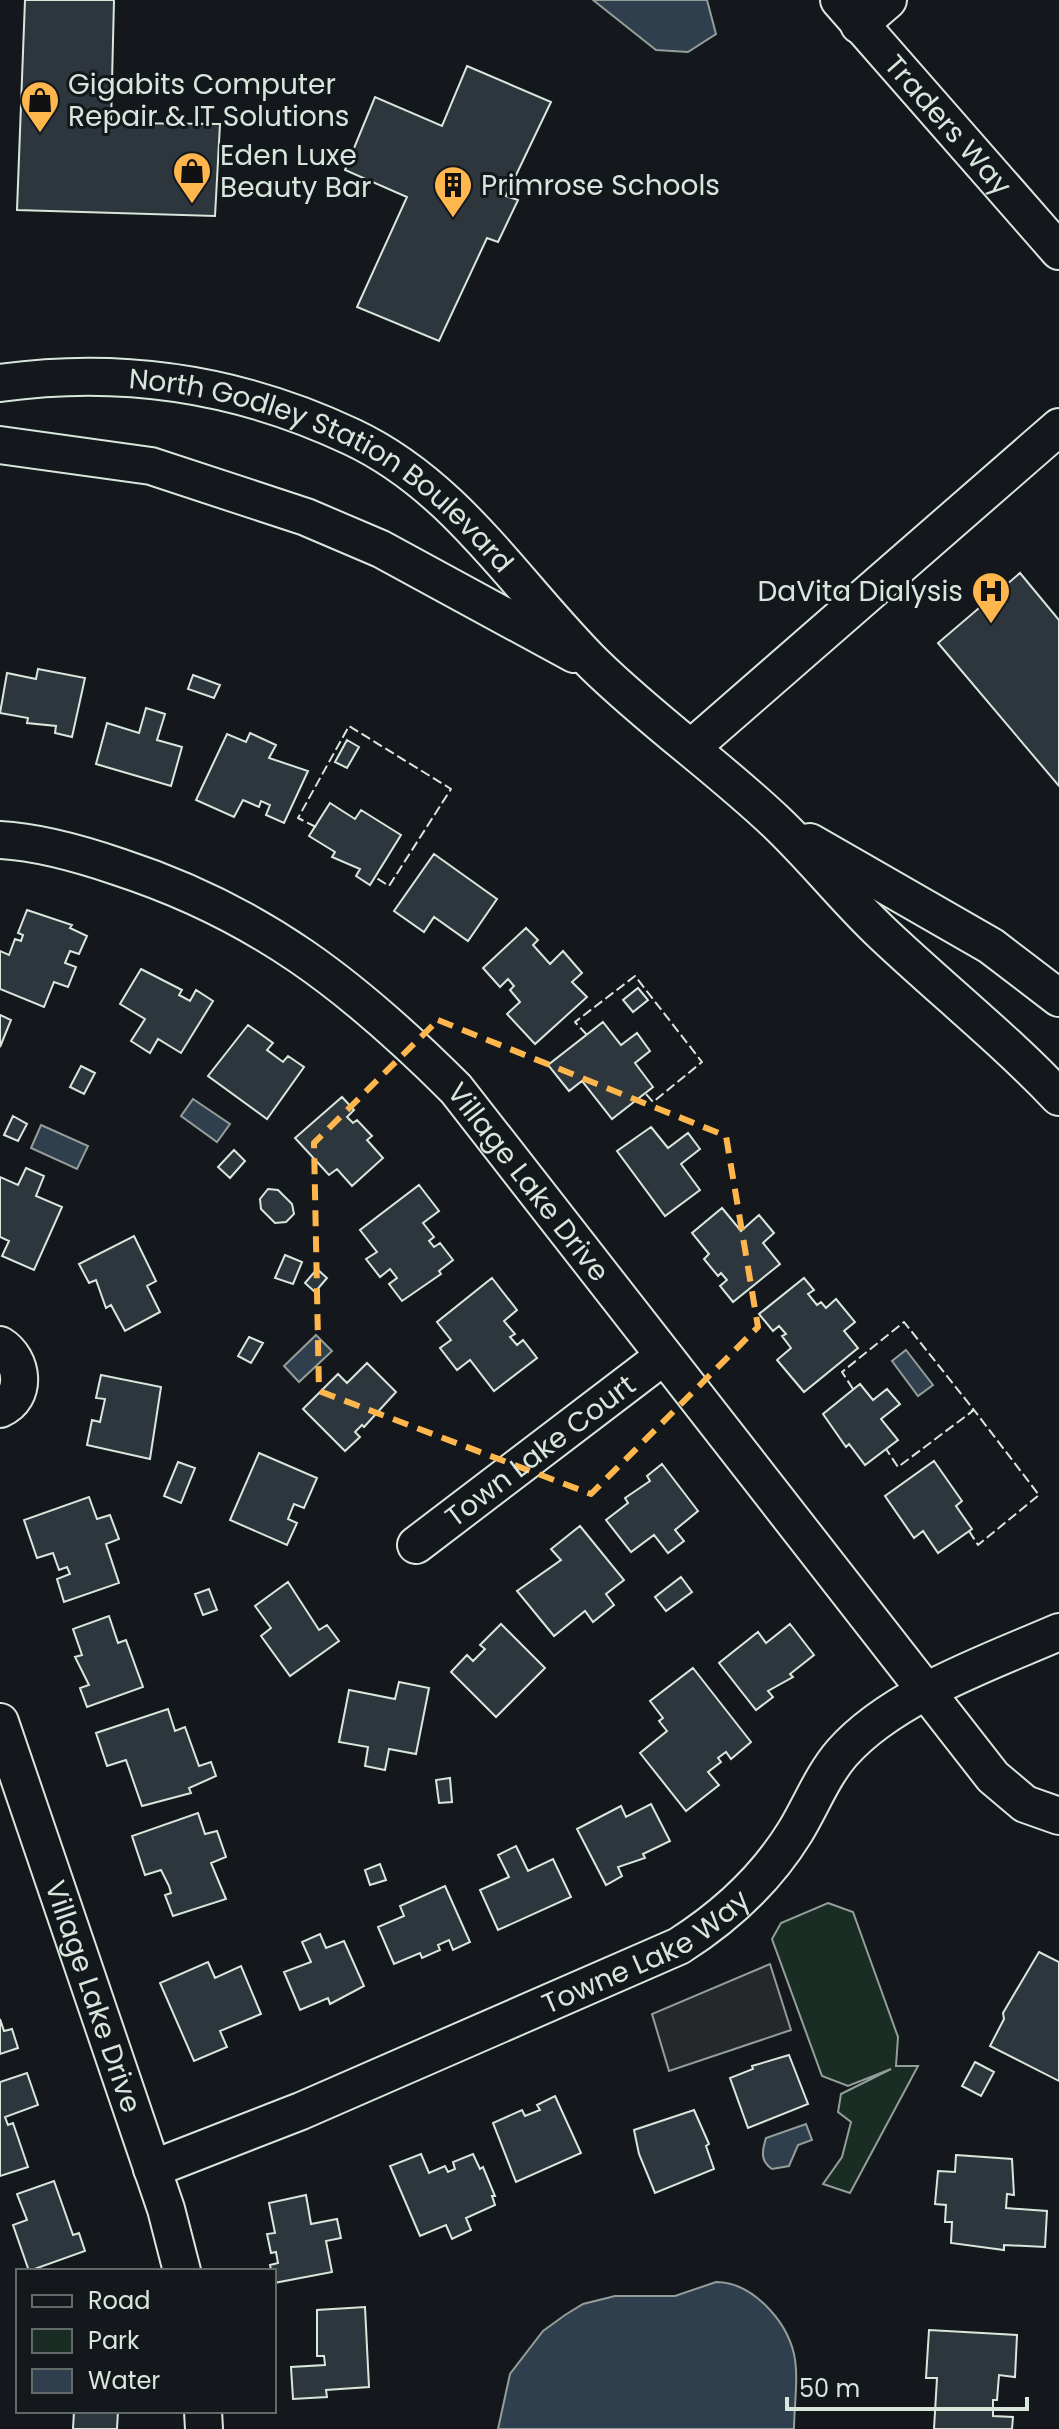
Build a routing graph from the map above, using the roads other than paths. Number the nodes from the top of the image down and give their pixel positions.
1 (888, 0) edge
2 (849, 12) edge
3 (1059, 251) edge
4 (0, 383) edge
5 (1059, 427) edge
6 (0, 445) edge
7 (594, 664) junction
8 (691, 748) junction
9 (777, 823) junction
10 (0, 840) edge
11 (1059, 998) edge
12 (1059, 1097) edge
13 (0, 1345) edge
14 (664, 1356) junction
15 (0, 1409) edge
16 (416, 1545) dead end
17 (1059, 1632) edge
18 (928, 1692) junction
19 (0, 1722) edge
20 (1059, 1816) edge
21 (152, 2169) junction
22 (181, 2269) edge

1 - 2 street
2 - 3 street, Traders Way
4 - 7 street, North Godley Station Boulevard
5 - 8 street
6 - 7 street, North Godley Station Boulevard
7 - 8 street, North Godley Station Boulevard
8 - 9 street, North Godley Station Boulevard
9 - 11 street, North Godley Station Boulevard
9 - 12 street, North Godley Station Boulevard
10 - 14 street, Village Lake Drive
13 - 15 street
14 - 16 street, Town Lake Court
14 - 18 street, Village Lake Drive
17 - 18 street, Towne Lake Way
18 - 20 street, Village Lake Drive
18 - 21 street, Towne Lake Way
19 - 21 street, Village Lake Drive
21 - 22 street, Village Lake Drive

